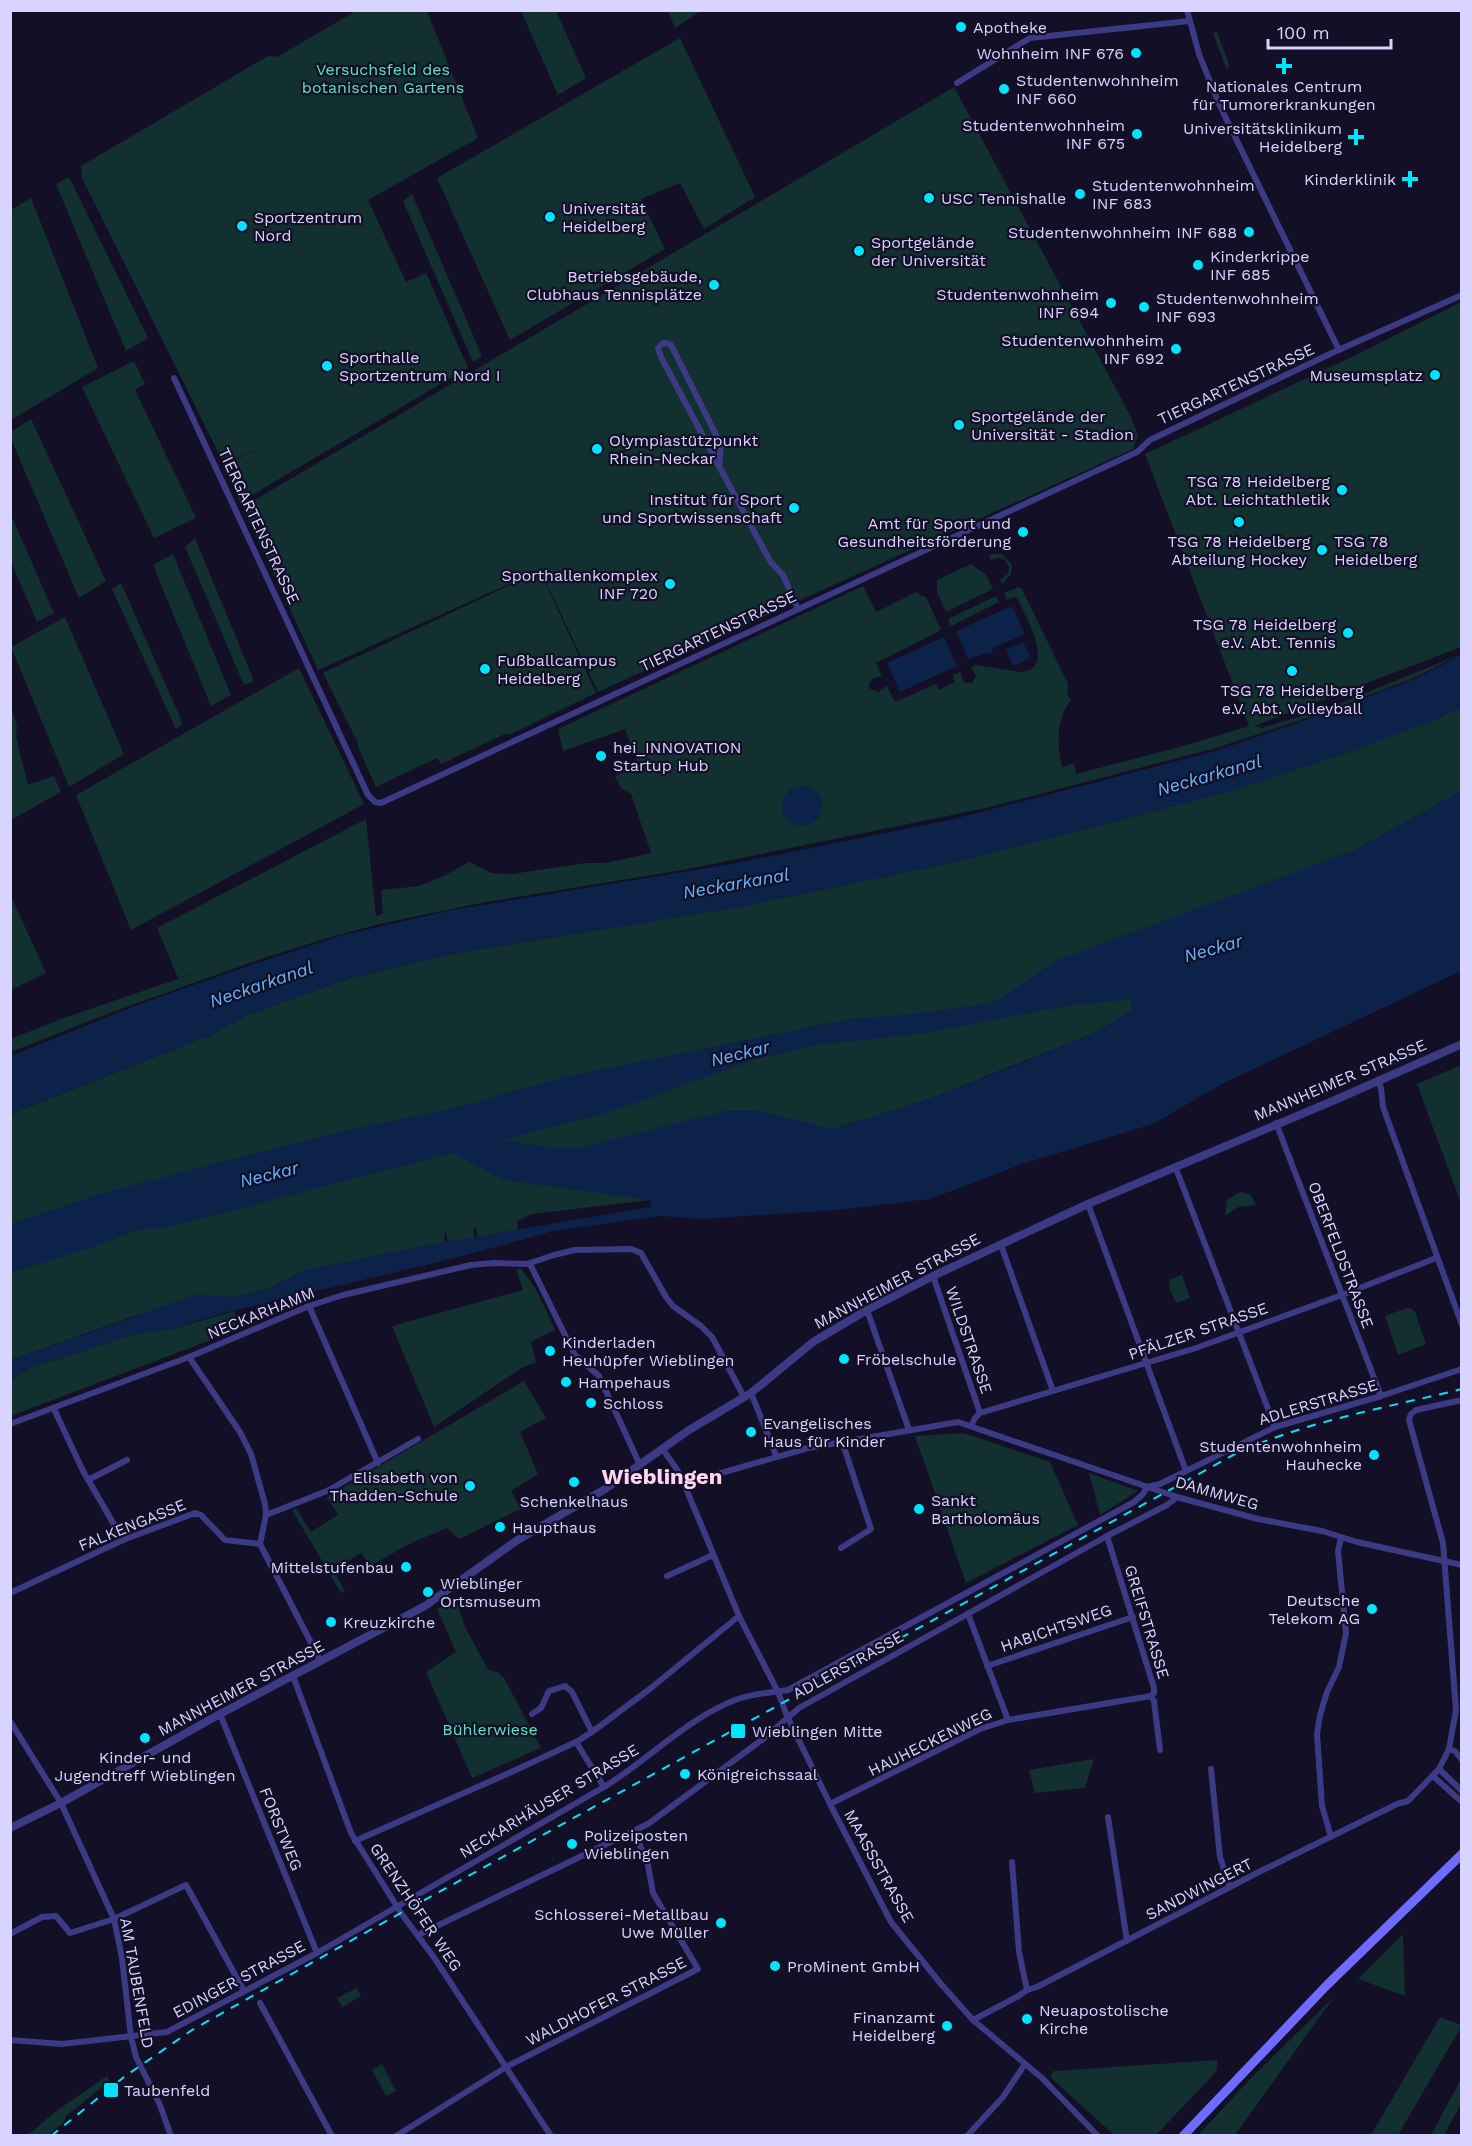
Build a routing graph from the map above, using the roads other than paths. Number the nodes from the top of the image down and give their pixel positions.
1 (1187, 10) edge
2 (1189, 21) junction
3 (957, 83) dead end
4 (1461, 295) edge
5 (1339, 350) junction
6 (174, 378) dead end
7 (719, 466) junction
8 (798, 609) junction
9 (1461, 1044) edge
10 (1378, 1081) junction
11 (1276, 1124) junction
12 (1175, 1167) junction
13 (1088, 1204) junction
14 (1001, 1245) junction
15 (1436, 1258) junction
16 (530, 1264) junction
17 (933, 1276) junction
18 (1342, 1295) junction
19 (309, 1306) junction
20 (867, 1310) junction
21 (1461, 1325) edge
22 (1238, 1333) junction
23 (189, 1357) junction
24 (1146, 1364) junction
25 (1461, 1369) edge
26 (1053, 1391) junction
27 (748, 1395) junction
28 (1381, 1396) junction
29 (1461, 1400) edge
30 (54, 1409) junction
31 (980, 1413) junction
32 (10, 1424) edge
33 (971, 1426) junction
34 (1275, 1427) junction
35 (909, 1430) junction
36 (418, 1439) dead end
37 (842, 1441) junction
38 (663, 1448) junction
39 (776, 1455) junction
40 (127, 1460) dead end
41 (378, 1463) junction
42 (640, 1465) junction
43 (1186, 1471) junction
44 (88, 1480) junction
45 (683, 1484) junction
46 (1147, 1487) junction
47 (1176, 1498) junction
48 (266, 1515) junction
49 (1107, 1536) junction
50 (1341, 1538) junction
51 (123, 1540) junction
52 (260, 1544) junction
53 (841, 1548) dead end
54 (712, 1555) junction
55 (1444, 1562) junction
56 (1461, 1565) edge
57 (667, 1576) dead end
58 (10, 1593) edge
59 (968, 1614) junction
60 (738, 1616) junction
61 (1132, 1617) junction
62 (321, 1662) junction
63 (987, 1666) junction
64 (293, 1676) junction
65 (775, 1691) junction
66 (1151, 1696) junction
67 (1459, 1710) edge
68 (220, 1714) junction
69 (532, 1714) dead end
70 (788, 1716) junction
71 (1008, 1720) junction
72 (10, 1721) edge
73 (592, 1732) junction
74 (576, 1742) junction
75 (1449, 1749) junction
76 (1160, 1750) dead end
77 (1461, 1760) edge
78 (1211, 1769) dead end
79 (1439, 1769) junction
80 (1434, 1777) junction
81 (604, 1787) junction
82 (1461, 1791) edge
83 (1461, 1802) edge
84 (61, 1803) junction
85 (830, 1804) junction
86 (1108, 1817) dead end
87 (10, 1828) edge
88 (634, 1832) junction
89 (1331, 1837) junction
90 (355, 1840) junction
91 (1461, 1854) edge
92 (1012, 1862) dead end
93 (1230, 1887) junction
94 (397, 1906) junction
95 (114, 1919) junction
96 (10, 1934) edge
97 (418, 1935) junction
98 (1127, 1941) junction
99 (317, 1953) junction
100 (1027, 1990) junction
101 (244, 1991) junction
102 (260, 2003) dead end
103 (973, 2020) junction
104 (131, 2037) junction
105 (10, 2040) edge
106 (1025, 2064) junction
107 (506, 2067) junction
108 (171, 2136) edge
109 (332, 2136) edge
110 (396, 2136) edge
111 (551, 2136) edge
112 (967, 2136) edge
113 (1098, 2136) edge
114 (1182, 2136) edge

1 - 2 street
2 - 3 street
2 - 5 street
4 - 5 street, TIERGARTENSTRASSE
5 - 8 street, TIERGARTENSTRASSE
6 - 8 street, TIERGARTENSTRASSE
7 - 7 street
7 - 8 street
9 - 10 street, MANNHEIMER STRASSE
10 - 11 street, MANNHEIMER STRASSE
10 - 15 street
11 - 12 street, MANNHEIMER STRASSE
11 - 18 street, OBERFELDSTRASSE
12 - 13 street, MANNHEIMER STRASSE
12 - 22 street
13 - 14 street, MANNHEIMER STRASSE
13 - 24 street
14 - 17 street, MANNHEIMER STRASSE
14 - 26 street
15 - 18 street, PFÄLZER STRASSE
15 - 21 street
16 - 19 street, NECKARHAMM
16 - 27 street
16 - 42 street
17 - 20 street, MANNHEIMER STRASSE
17 - 31 street, WILDSTRASSE
18 - 22 street, PFÄLZER STRASSE
18 - 28 street, OBERFELDSTRASSE
19 - 23 street, NECKARHAMM
19 - 41 street
20 - 27 street, MANNHEIMER STRASSE
20 - 35 street
22 - 24 street, PFÄLZER STRASSE
22 - 34 street
23 - 30 street, NECKARHAMM
23 - 48 street
24 - 26 street, PFÄLZER STRASSE
24 - 43 street
25 - 28 street, ADLERSTRASSE
26 - 31 street, PFÄLZER STRASSE
27 - 38 street, MANNHEIMER STRASSE
27 - 39 street
28 - 34 street, ADLERSTRASSE
29 - 55 street, SANDWINGERT
30 - 32 street, NECKARHAMM
30 - 44 street
31 - 33 street
33 - 35 street, DAMMWEG
33 - 46 street, DAMMWEG
34 - 43 street, ADLERSTRASSE
35 - 37 street, DAMMWEG
36 - 41 street
37 - 39 street, DAMMWEG
37 - 53 street
38 - 42 street, MANNHEIMER STRASSE
38 - 45 street, MAASSSTRASSE
39 - 45 street, DAMMWEG
40 - 44 street
41 - 48 street
42 - 62 street, MANNHEIMER STRASSE
43 - 46 street, ADLERSTRASSE
44 - 51 street
45 - 54 street, MAASSSTRASSE
46 - 47 street, DAMMWEG
46 - 65 street, ADLERSTRASSE
47 - 49 street, ADLERSTRASSE
47 - 50 street, DAMMWEG
48 - 52 street
49 - 59 street, ADLERSTRASSE
49 - 61 street, GREIFSTRASSE
50 - 55 street, DAMMWEG
50 - 89 street
51 - 52 street, FALKENGASSE
51 - 58 street, FALKENGASSE
52 - 62 street
54 - 57 street
54 - 60 street, MAASSSTRASSE
55 - 56 street, DAMMWEG
55 - 67 street, SANDWINGERT
59 - 63 street
59 - 70 street, ADLERSTRASSE
60 - 65 street, MAASSSTRASSE
60 - 73 street
61 - 63 street, HABICHTSWEG
61 - 66 street, GREIFSTRASSE
62 - 64 street, MANNHEIMER STRASSE
63 - 71 street
64 - 68 street, MANNHEIMER STRASSE
64 - 90 street, GRENZHÖFER WEG
65 - 70 street, MAASSSTRASSE
65 - 81 street, NECKARHÄUSER STRASSE
66 - 71 street, HAUHECKENWEG
66 - 76 street, GREIFSTRASSE
67 - 75 street, SANDWINGERT
68 - 84 street, MANNHEIMER STRASSE
68 - 99 street, FORSTWEG
69 - 73 street
70 - 85 street, MAASSSTRASSE
70 - 88 street, ADLERSTRASSE
71 - 85 street, HAUHECKENWEG
72 - 84 street, AM TAUBENFELD
73 - 74 street
74 - 81 street
74 - 90 street
75 - 77 street
75 - 79 street, SANDWINGERT
78 - 93 street
79 - 80 street, SANDWINGERT
79 - 82 street
80 - 83 street
80 - 89 street, SANDWINGERT
81 - 94 street, NECKARHÄUSER STRASSE
84 - 87 street, MANNHEIMER STRASSE
84 - 95 street, AM TAUBENFELD
85 - 103 street, MAASSSTRASSE
86 - 98 street
88 - 97 street, ADLERSTRASSE
88 - 107 street, WALDHOFER STRASSE
89 - 93 street, SANDWINGERT
90 - 94 street, GRENZHÖFER WEG
91 - 114 main road
92 - 100 street
93 - 98 street, SANDWINGERT
94 - 97 street, GRENZHÖFER WEG
94 - 99 street, EDINGER STRASSE
95 - 96 street
95 - 101 street
95 - 104 street, AM TAUBENFELD
97 - 107 street, GRENZHÖFER WEG
98 - 100 street, SANDWINGERT
99 - 101 street, EDINGER STRASSE
100 - 103 street, SANDWINGERT
101 - 104 street, EDINGER STRASSE
102 - 109 street
103 - 106 street, MAASSSTRASSE
104 - 105 street, EDINGER STRASSE
104 - 108 street, AM TAUBENFELD
106 - 112 street
106 - 113 street, MAASSSTRASSE
107 - 110 street, WALDHOFER STRASSE
107 - 111 street, GRENZHÖFER WEG

